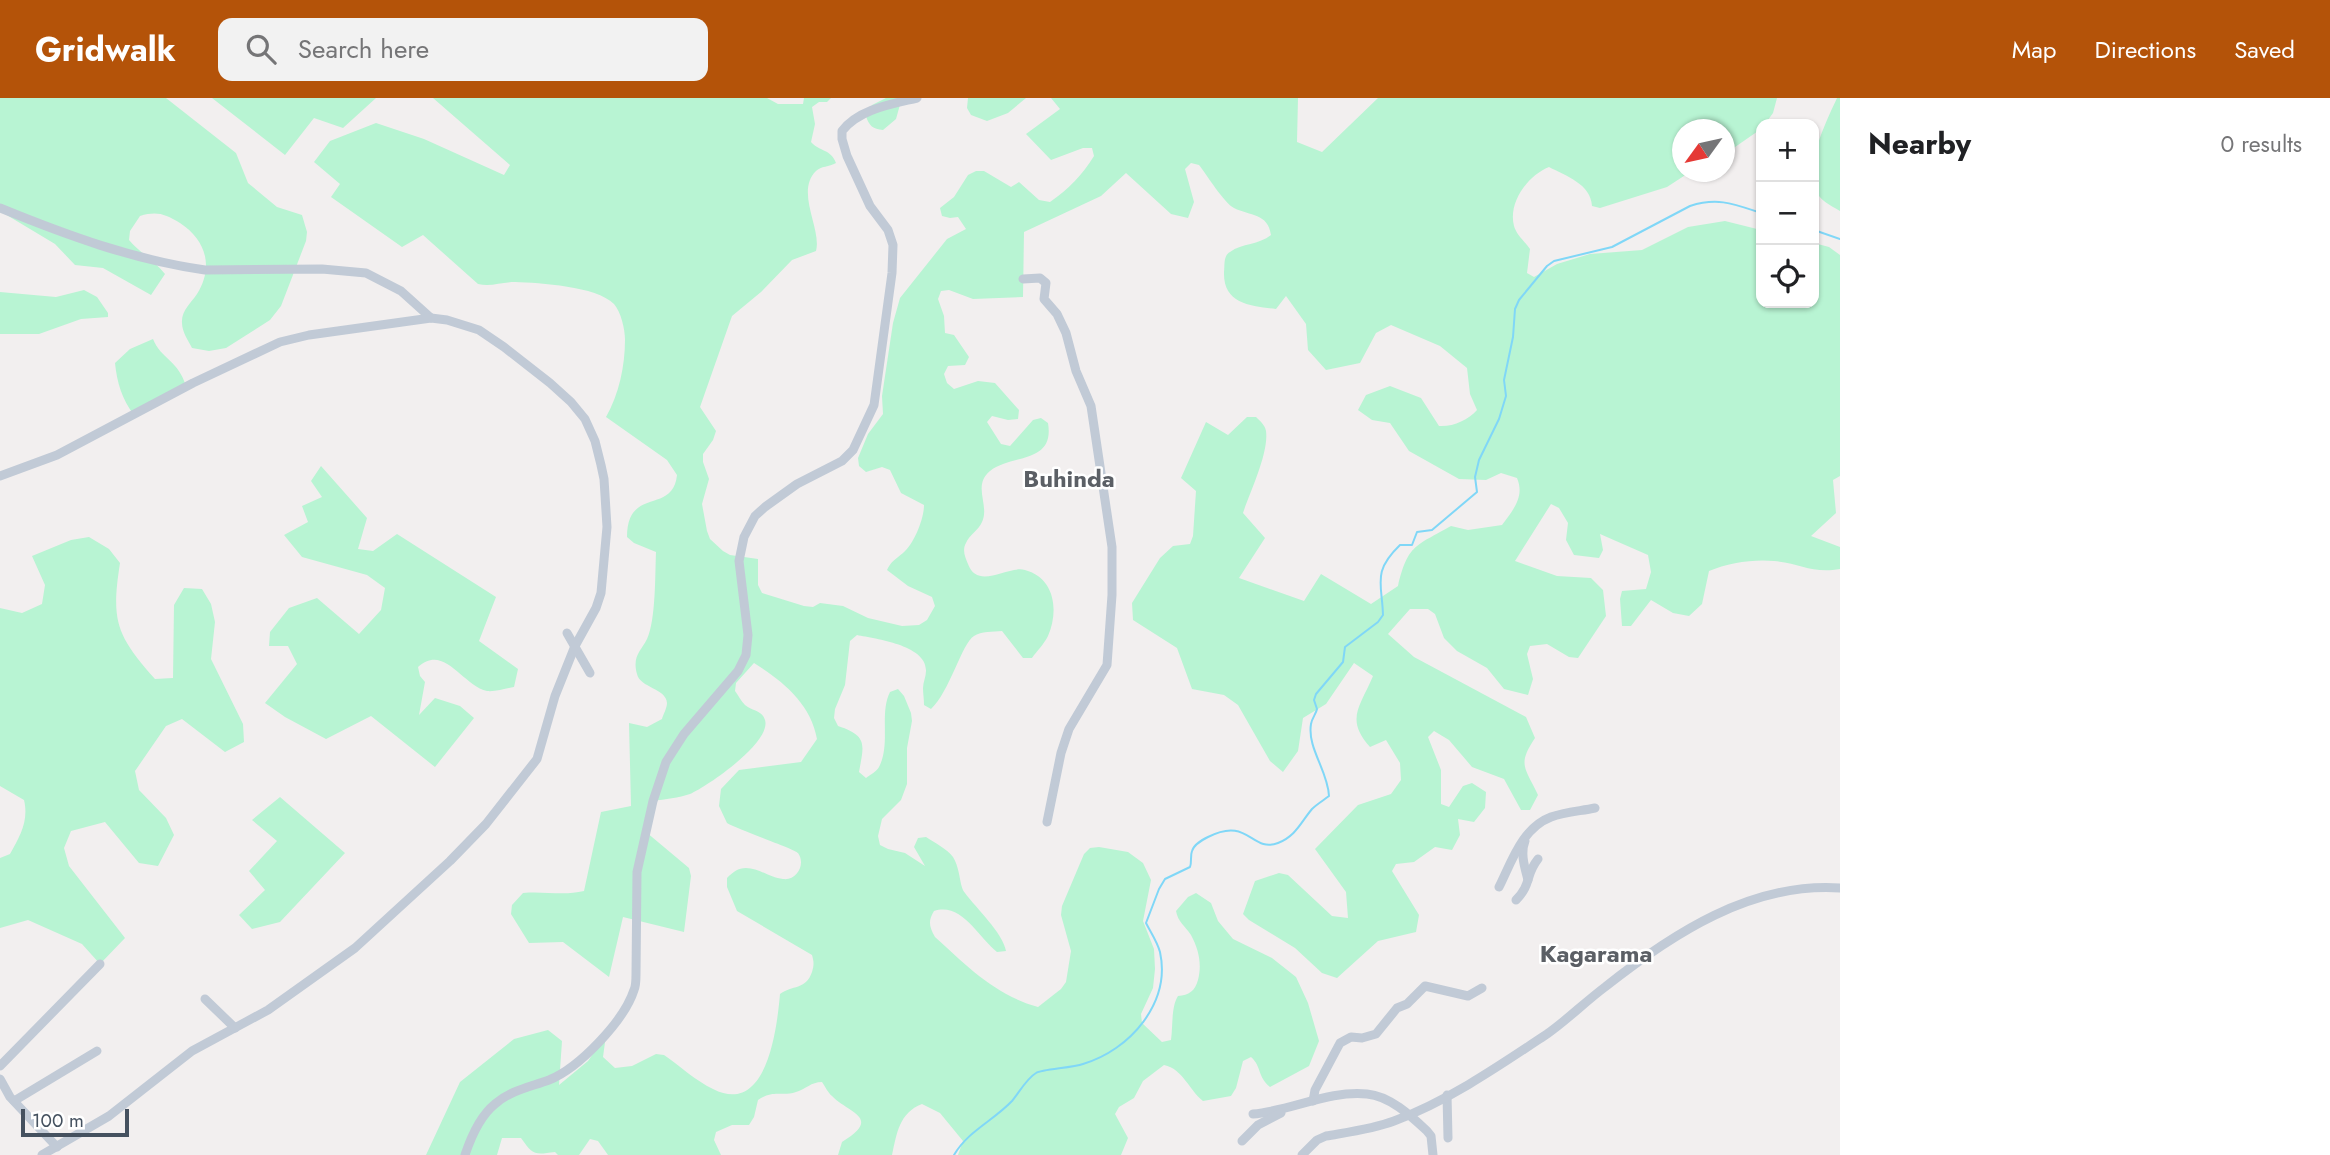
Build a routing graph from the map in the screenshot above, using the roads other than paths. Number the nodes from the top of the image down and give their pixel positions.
1 (917, 98) edge
2 (0, 208) edge
3 (1023, 279) dead end
4 (431, 318) junction
5 (0, 476) edge
6 (568, 633) dead end
7 (575, 646) junction
8 (590, 673) dead end
9 (1595, 807) dead end
10 (1047, 822) dead end
11 (1527, 833) junction
12 (1538, 859) dead end
13 (1528, 880) junction
14 (1499, 887) dead end
15 (1840, 888) edge
16 (1516, 900) dead end
17 (100, 964) dead end
18 (1482, 988) dead end
19 (205, 999) dead end
20 (235, 1028) junction
21 (97, 1051) dead end
22 (0, 1066) edge
23 (0, 1079) edge
24 (1447, 1095) junction
25 (14, 1101) junction
26 (1313, 1101) junction
27 (1289, 1109) junction
28 (1253, 1114) dead end
29 (1409, 1115) junction
30 (1448, 1138) dead end
31 (1242, 1141) dead end
32 (57, 1147) junction
33 (42, 1155) edge
34 (465, 1155) edge
35 (1302, 1155) edge
36 (1433, 1155) edge

1 - 34 street
2 - 4 street
3 - 10 street
4 - 5 street
4 - 7 street
6 - 7 street
7 - 8 street
7 - 20 street
9 - 11 street
11 - 13 street
11 - 14 street
12 - 13 street
13 - 16 street
15 - 24 street
17 - 22 street
18 - 26 street
19 - 20 street
20 - 32 street
21 - 25 street
23 - 25 street
24 - 29 street
24 - 30 street
25 - 32 street
26 - 27 street
26 - 29 street
27 - 28 street
27 - 31 street
29 - 35 street
29 - 36 street
32 - 33 street

